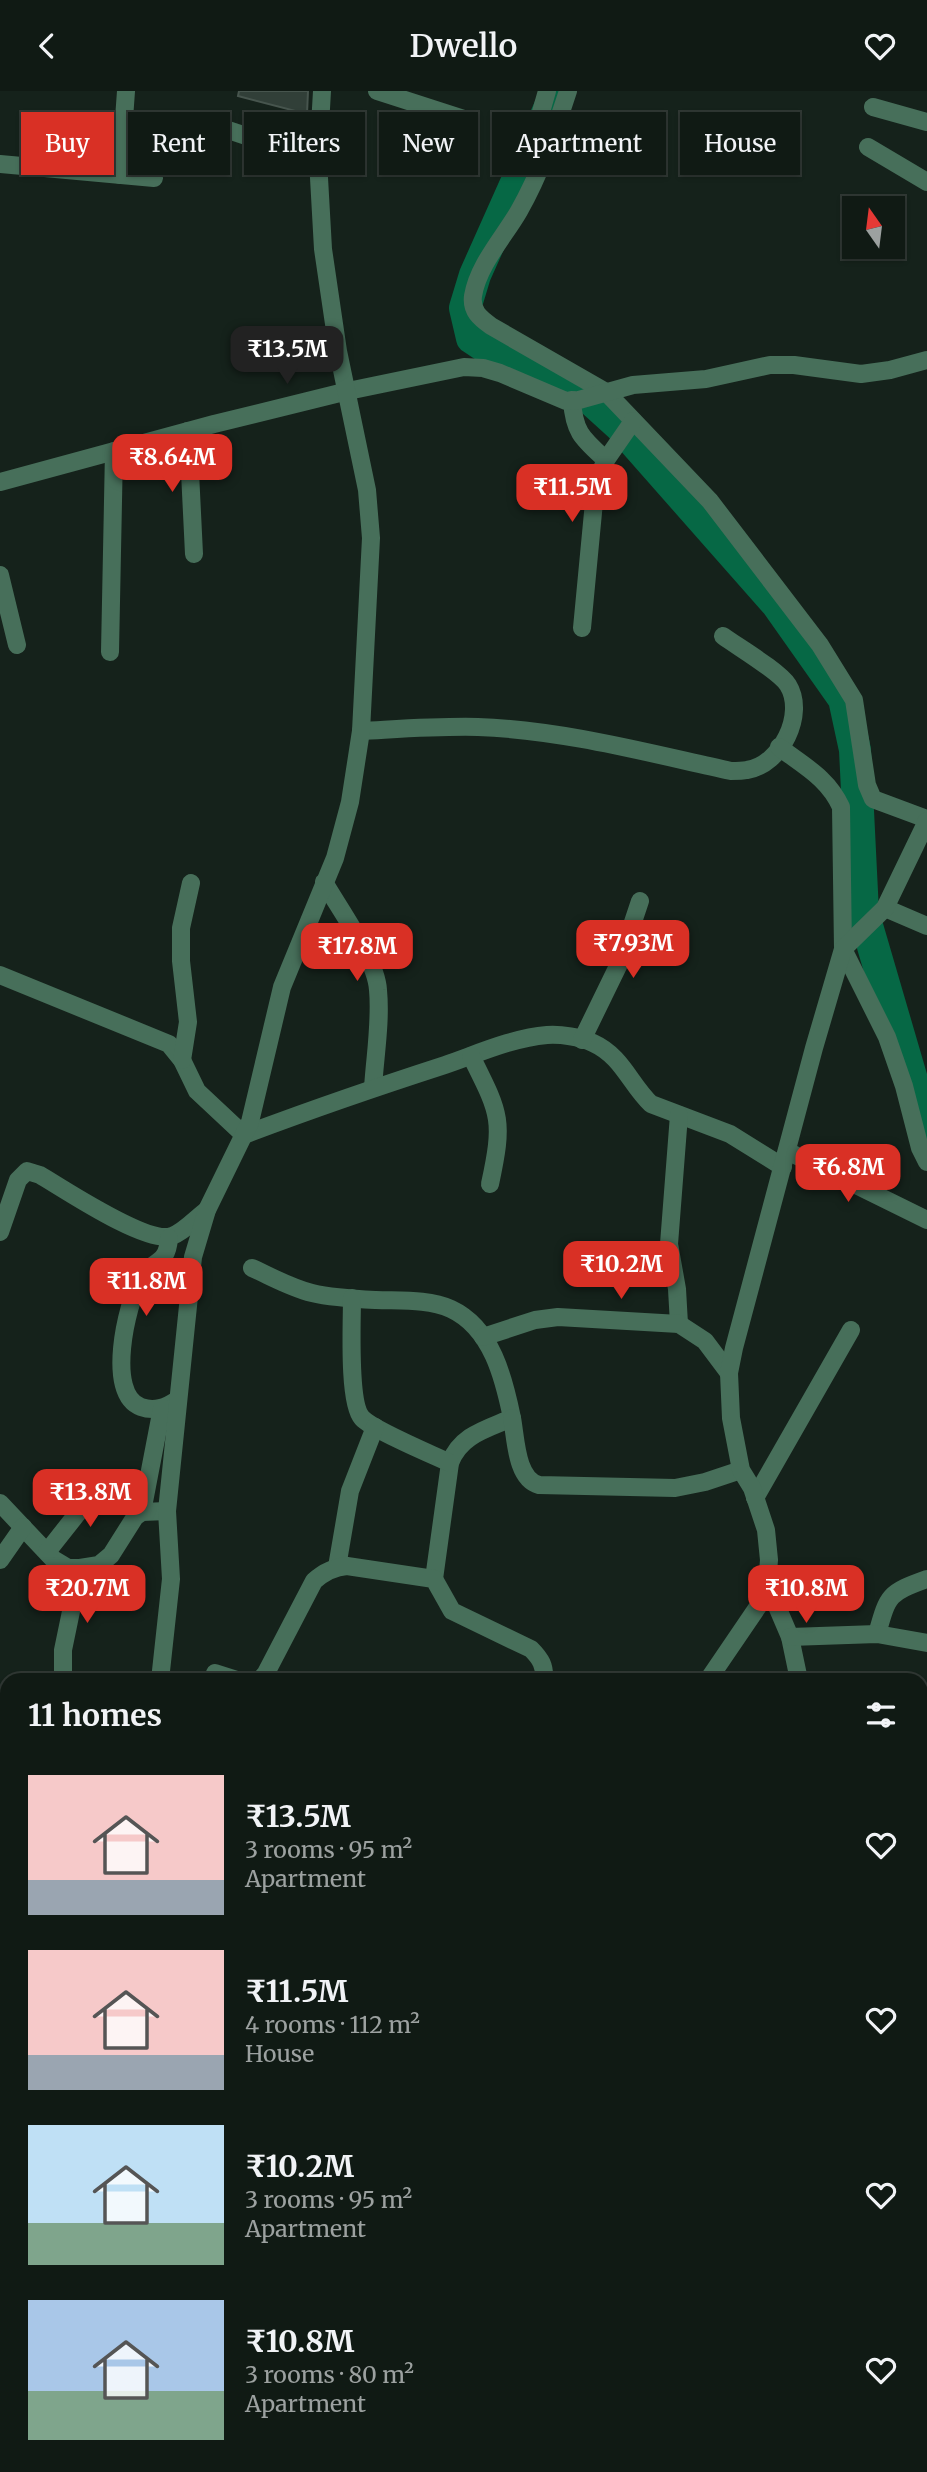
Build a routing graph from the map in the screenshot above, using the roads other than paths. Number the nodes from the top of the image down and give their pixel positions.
1 (126, 91) edge
2 (322, 91) edge
3 (377, 91) edge
4 (547, 91) edge
5 (568, 91) edge
6 (873, 107) dead end
7 (321, 112) edge
8 (442, 112) edge
9 (540, 112) edge
10 (557, 112) edge
11 (927, 122) edge
12 (868, 147) dead end
13 (0, 165) edge
14 (120, 175) junction
15 (319, 175) edge
16 (532, 175) edge
17 (153, 178) dead end
18 (927, 181) edge
19 (927, 360) edge
20 (348, 391) junction
21 (588, 397) junction
22 (627, 428) junction
23 (188, 431) junction
24 (114, 451) junction
25 (606, 460) junction
26 (0, 482) edge
27 (194, 554) dead end
28 (0, 575) edge
29 (582, 628) dead end
30 (723, 636) dead end
31 (17, 645) dead end
32 (110, 652) dead end
33 (360, 731) junction
34 (779, 747) junction
35 (927, 820) edge
36 (191, 883) dead end
37 (324, 883) junction
38 (640, 901) dead end
39 (880, 913) junction
40 (927, 926) edge
41 (843, 949) junction
42 (0, 975) edge
43 (582, 1040) junction
44 (471, 1056) junction
45 (182, 1060) junction
46 (373, 1088) junction
47 (679, 1115) junction
48 (244, 1135) junction
49 (785, 1159) junction
50 (927, 1162) edge
51 (490, 1184) dead end
52 (207, 1210) junction
53 (927, 1220) edge
54 (0, 1232) edge
55 (169, 1238) junction
56 (252, 1269) dead end
57 (352, 1299) junction
58 (679, 1324) junction
59 (851, 1330) dead end
60 (483, 1337) junction
61 (729, 1373) junction
62 (169, 1404) junction
63 (512, 1418) junction
64 (375, 1427) junction
65 (450, 1462) junction
66 (741, 1470) junction
67 (103, 1481) dead end
68 (755, 1498) junction
69 (0, 1503) edge
70 (167, 1511) junction
71 (142, 1512) junction
72 (23, 1527) junction
73 (47, 1552) junction
74 (0, 1560) edge
75 (337, 1567) junction
76 (80, 1569) junction
77 (434, 1579) junction
78 (927, 1579) edge
79 (767, 1583) junction
80 (877, 1634) junction
81 (790, 1637) junction
82 (927, 1643) edge
83 (63, 1673) edge
84 (161, 1673) edge
85 (266, 1673) edge
86 (545, 1673) edge
87 (713, 1673) edge
88 (798, 1673) edge

1 - 14 street
2 - 7 street
3 - 8 street
4 - 9 street
5 - 10 street
6 - 11 street
12 - 18 street
13 - 14 street
14 - 17 street
15 - 20 street
16 - 21 street
19 - 21 street
20 - 21 street
20 - 23 street
20 - 33 street
21 - 22 street
21 - 25 street
22 - 25 street
22 - 35 street
23 - 24 street
23 - 27 street
24 - 26 street
24 - 32 street
25 - 29 street
28 - 31 street
30 - 34 street
33 - 34 street
33 - 37 street
34 - 41 street
35 - 39 street
36 - 45 street
37 - 46 street
37 - 48 street
38 - 43 street
39 - 40 street
39 - 41 street
41 - 49 street
41 - 50 street
42 - 45 street
43 - 44 street
43 - 47 street
44 - 46 street
44 - 51 street
45 - 48 street
46 - 48 street
47 - 49 street
47 - 58 street
48 - 52 street
49 - 53 street
49 - 61 street
52 - 55 street
52 - 62 street
54 - 55 street
55 - 62 street
56 - 57 street
57 - 60 street
57 - 64 street
58 - 60 street
58 - 61 street
59 - 68 street
60 - 63 street
61 - 66 street
62 - 70 street
62 - 71 street
63 - 65 street
63 - 66 street
64 - 65 street
64 - 75 street
65 - 77 street
66 - 68 street
67 - 73 street
68 - 79 street
69 - 72 street
70 - 71 street
70 - 84 street
71 - 76 street
72 - 73 street
72 - 74 street
73 - 76 street
75 - 77 street
75 - 85 street
76 - 83 street
77 - 86 street
78 - 80 street
79 - 81 street
79 - 87 street
80 - 81 street
80 - 82 street
81 - 88 street

